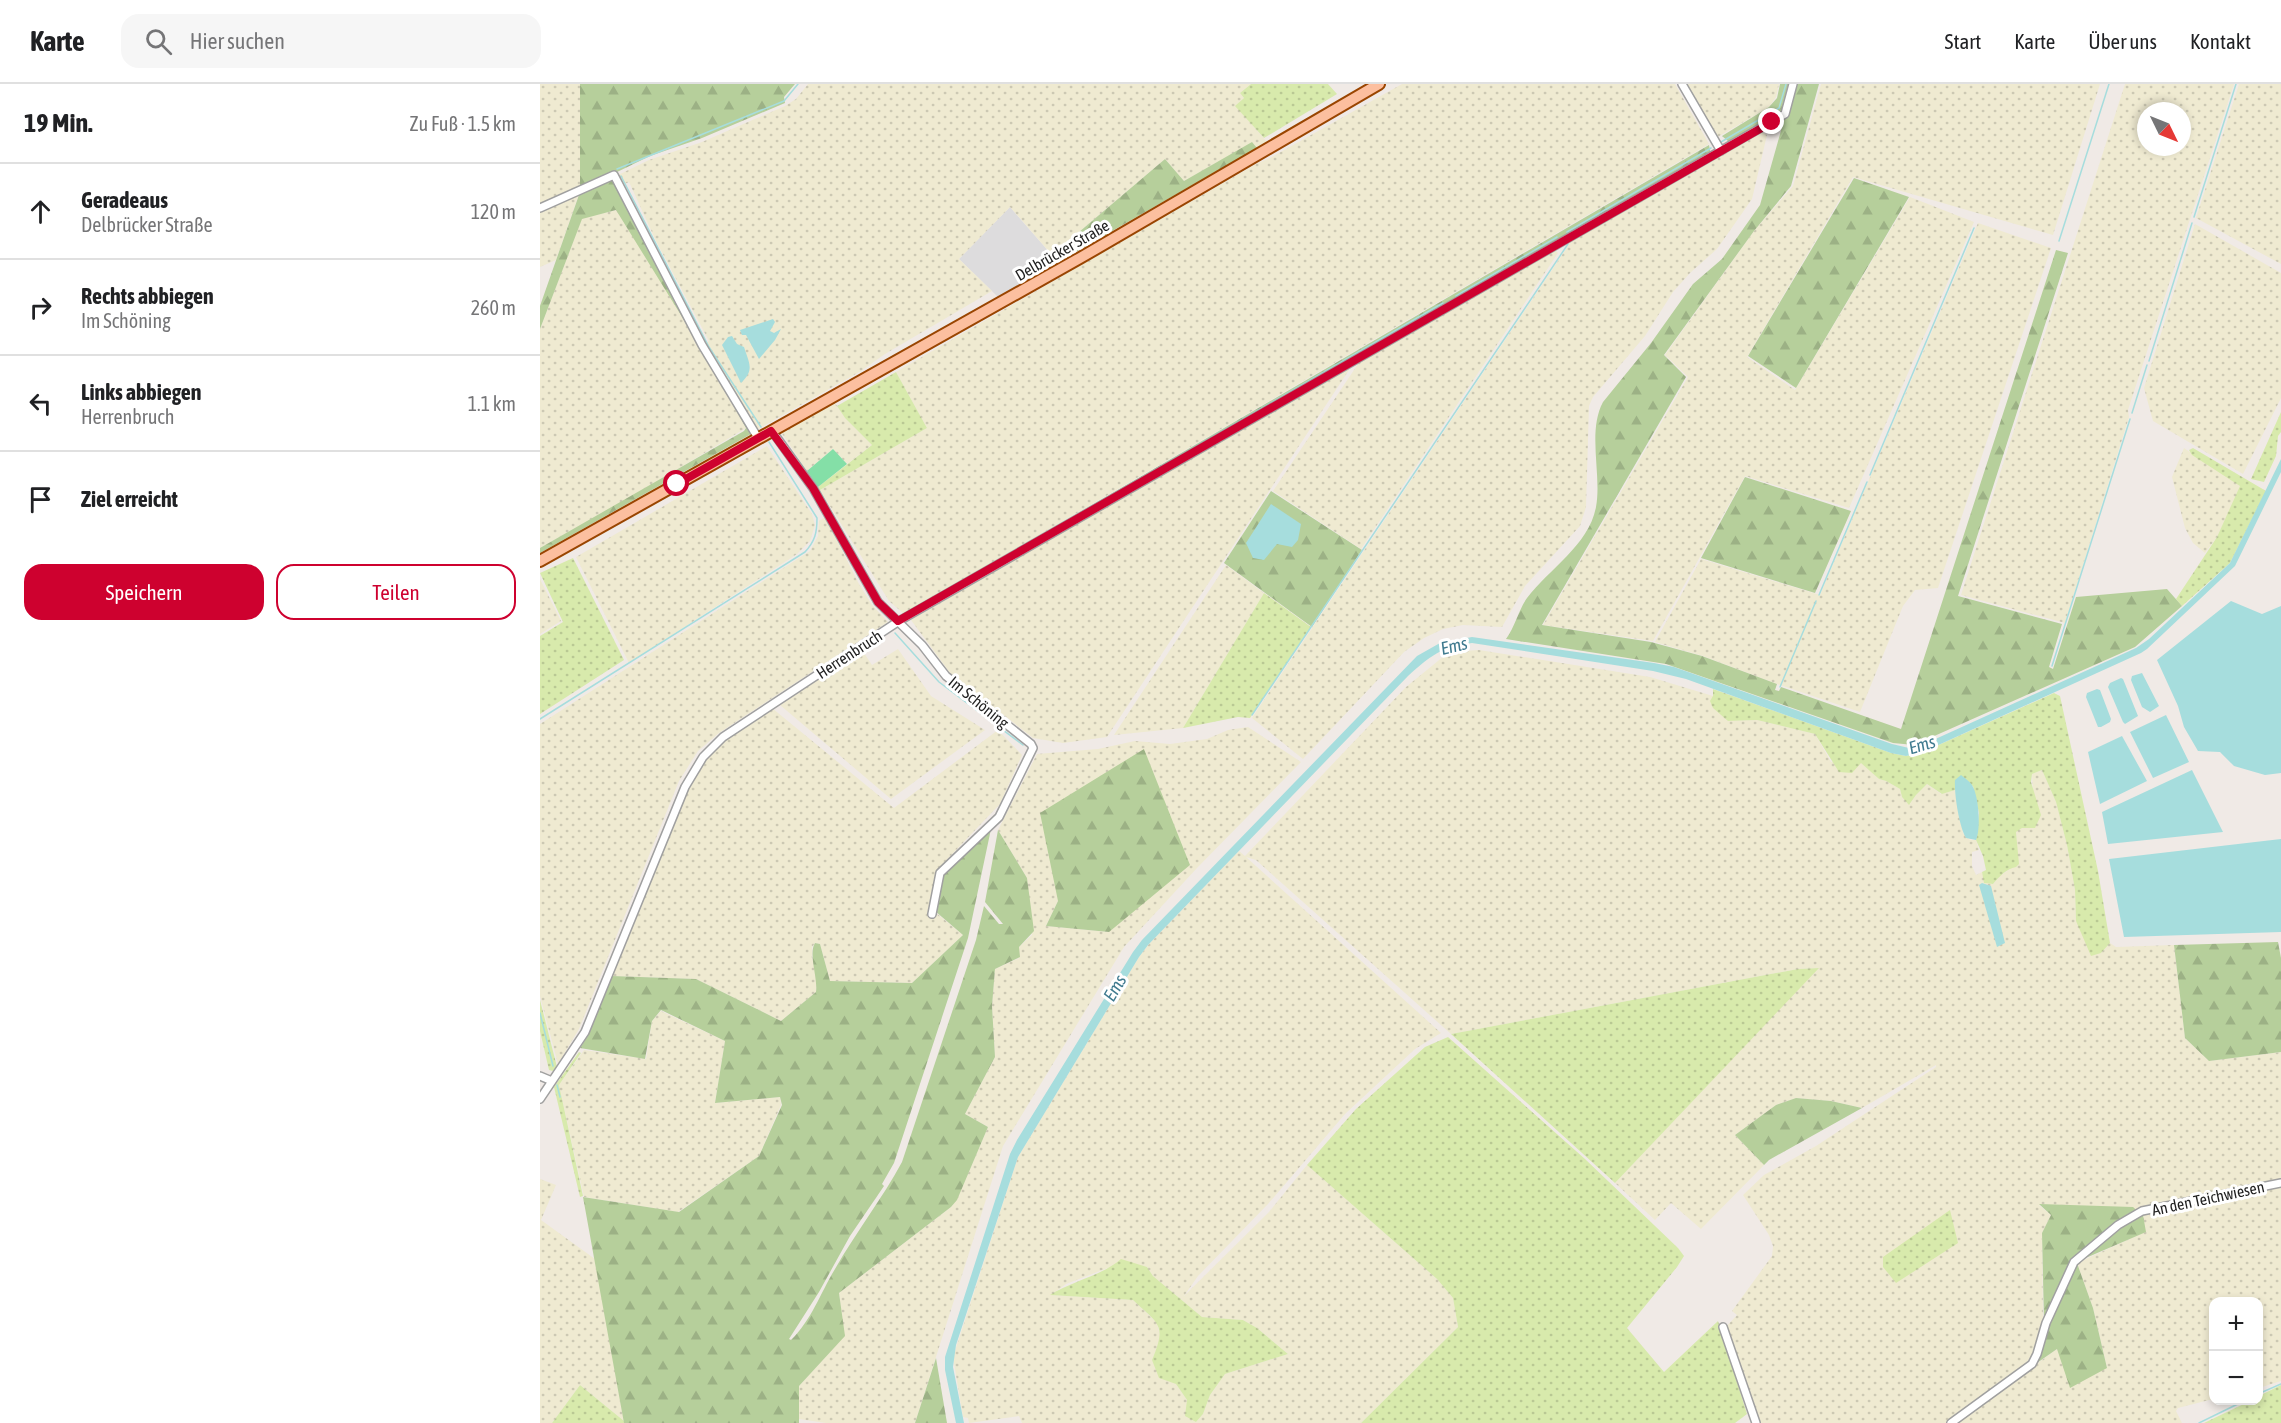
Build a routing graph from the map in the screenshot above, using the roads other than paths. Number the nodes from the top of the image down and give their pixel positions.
1 (1379, 84) edge
2 (1682, 84) edge
3 (1793, 84) edge
4 (1721, 151) junction
5 (540, 208) edge
6 (771, 431) junction
7 (758, 438) junction
8 (540, 561) edge
9 (898, 621) junction
10 (932, 914) dead end
11 (540, 1076) edge
12 (552, 1081) junction
13 (540, 1099) edge
14 (2281, 1183) edge
15 (1723, 1327) dead end
16 (1756, 1423) edge
17 (1951, 1423) edge

1 - 6 main road, Delbrücker Straße
2 - 4 street
3 - 4 street, Herrenbruch
4 - 9 street, Herrenbruch
5 - 7 street
6 - 7 main road, Delbrücker Straße
6 - 9 street, Im Schöning
7 - 8 main road, Delbrücker Straße
9 - 10 street, Im Schöning
9 - 12 street, Herrenbruch
11 - 12 street
12 - 13 street, Herrenbruch
14 - 17 street, An den Teichwiesen
15 - 16 street

